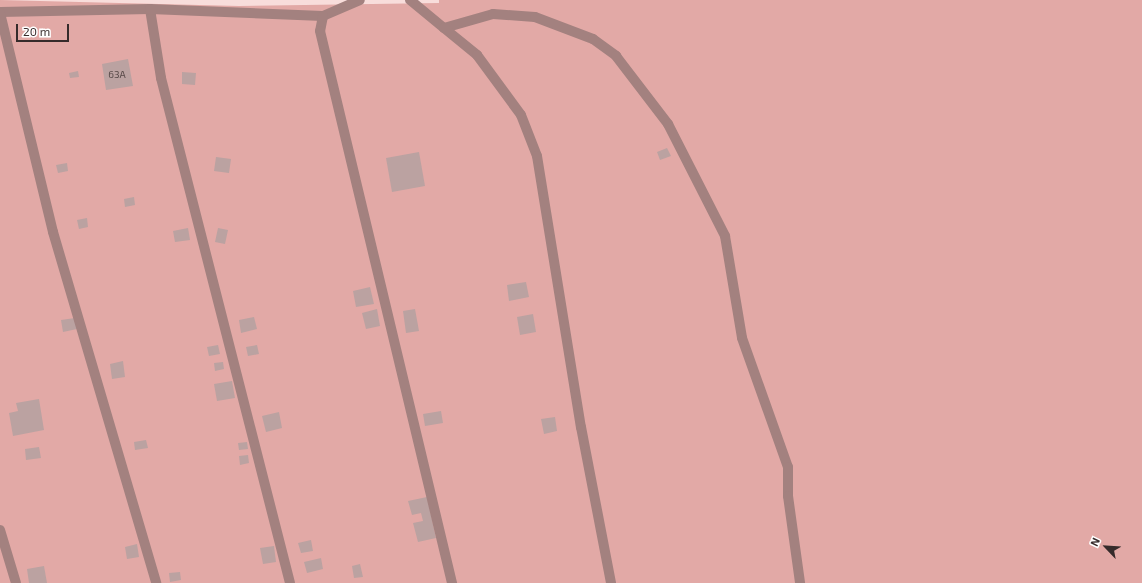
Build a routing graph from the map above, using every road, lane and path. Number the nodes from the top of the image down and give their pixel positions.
1 (360, 0) edge
2 (410, 0) edge
3 (150, 9) junction
4 (0, 12) edge
5 (323, 16) junction
6 (444, 28) junction
7 (0, 530) edge
8 (16, 583) edge
9 (156, 583) edge
10 (290, 583) edge
11 (452, 583) edge
12 (611, 583) edge
13 (800, 583) edge

1 - 5 lane
2 - 6 lane
3 - 4 lane
3 - 5 lane
3 - 10 lane
4 - 9 lane
5 - 11 lane
6 - 12 lane
6 - 13 lane
7 - 8 lane

